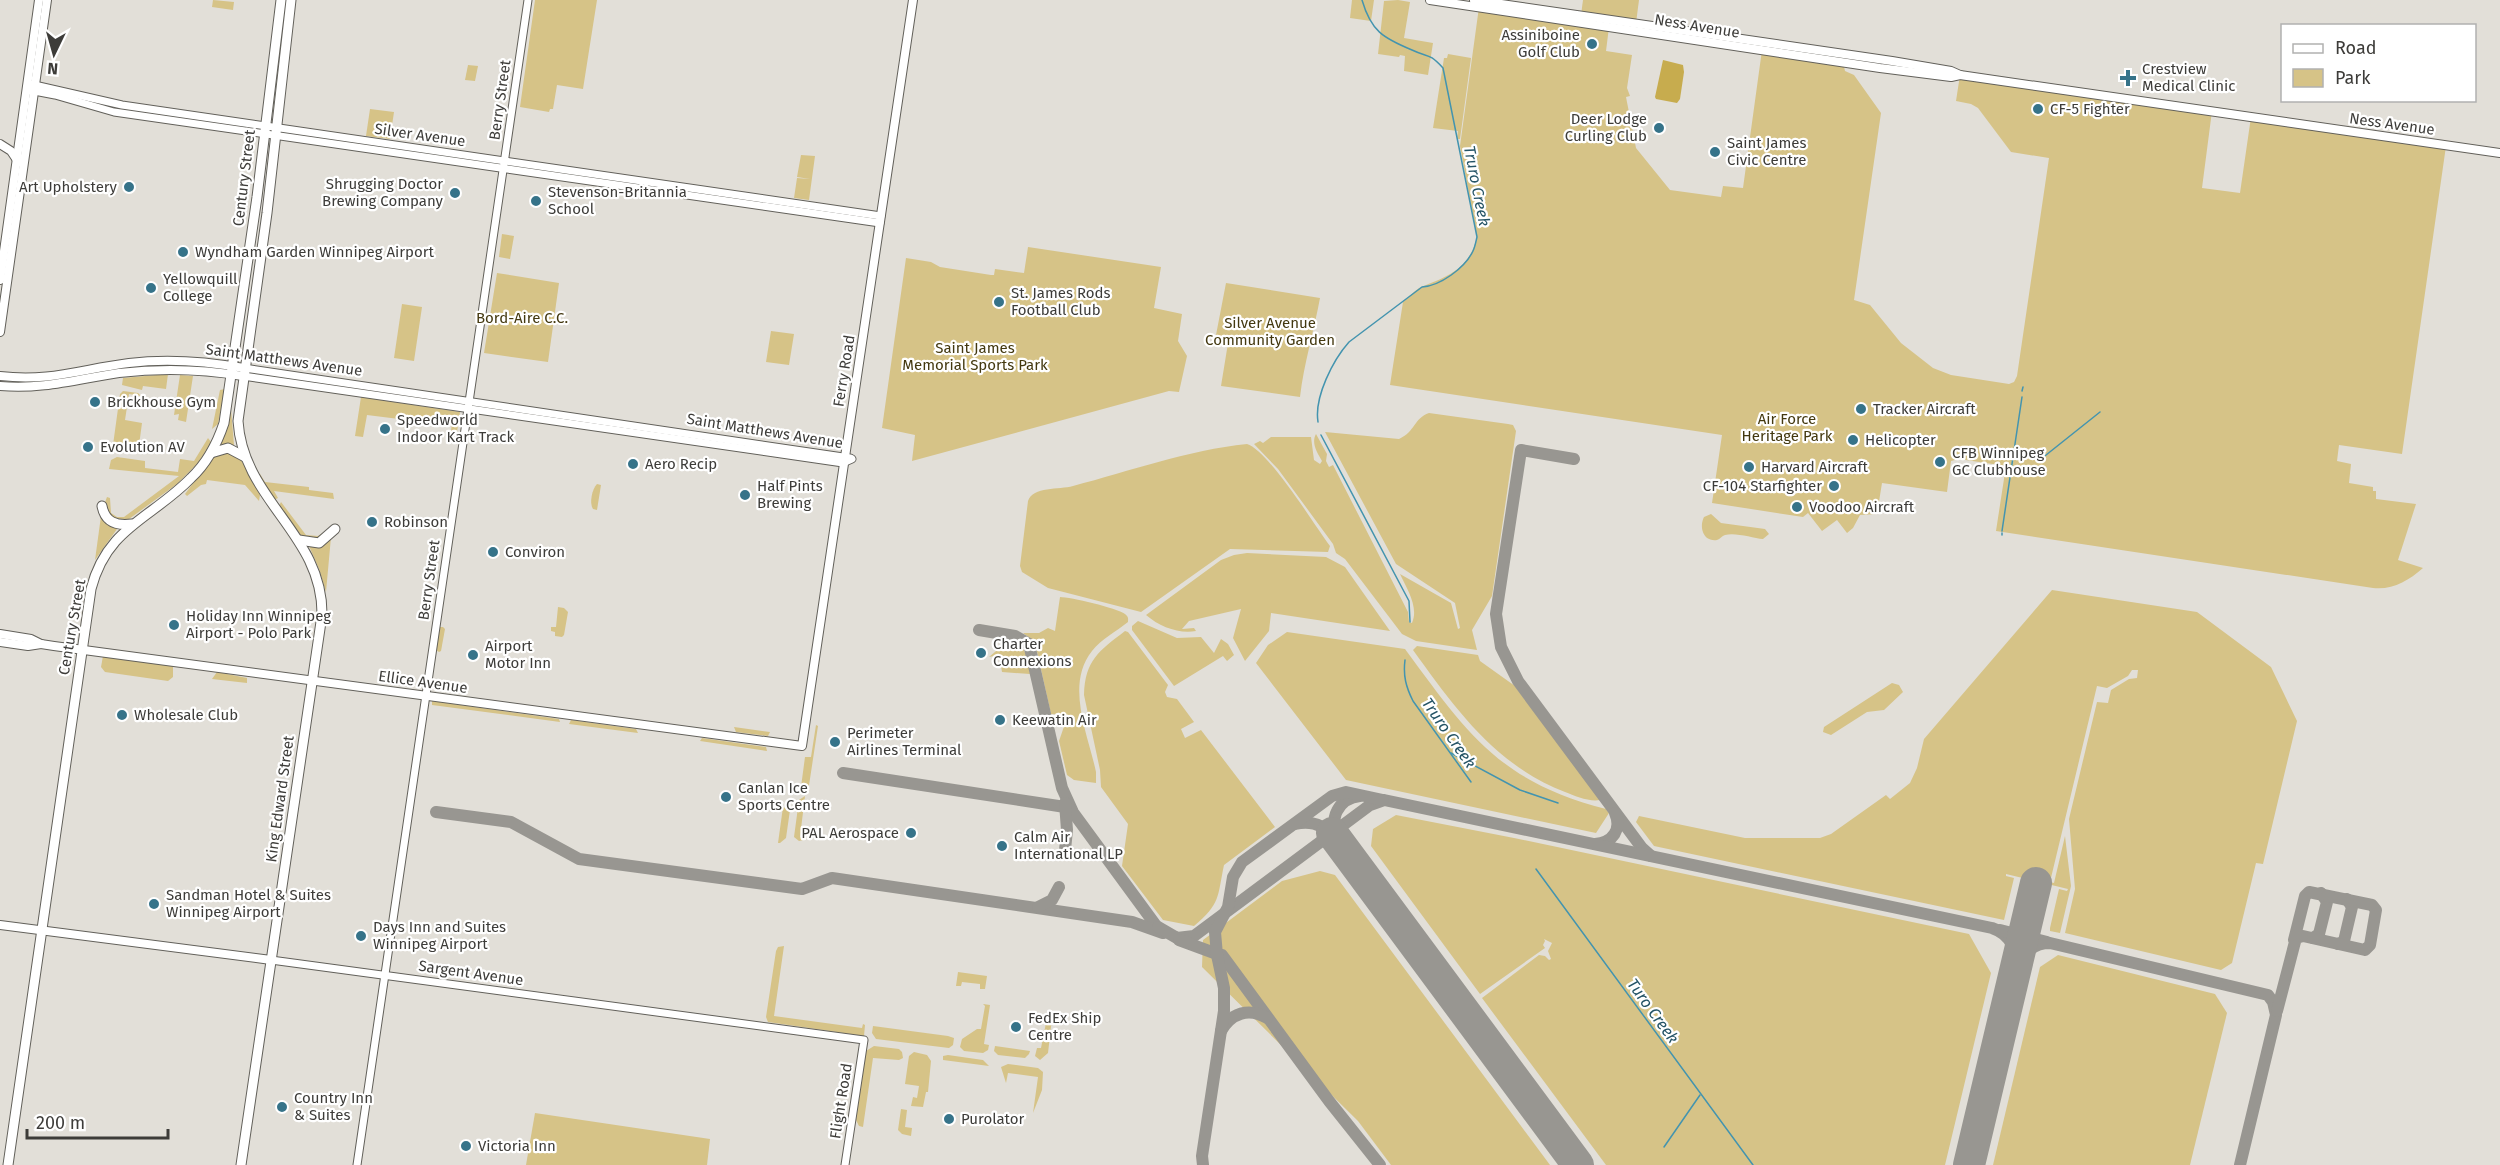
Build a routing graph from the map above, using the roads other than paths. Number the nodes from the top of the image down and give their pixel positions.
1 (39, 0) edge
2 (47, 0) edge
3 (281, 0) edge
4 (291, 0) edge
5 (528, 0) edge
6 (913, 0) edge
7 (1430, 0) edge
8 (1474, 0) edge
9 (37, 71) junction
10 (1960, 75) junction
11 (31, 87) junction
12 (71, 92) junction
13 (265, 130) junction
14 (276, 132) junction
15 (0, 144) edge
16 (2500, 153) edge
17 (17, 160) junction
18 (504, 165) junction
19 (880, 219) junction
20 (0, 280) edge
21 (0, 332) edge
22 (233, 370) junction
23 (244, 372) junction
24 (0, 376) edge
25 (0, 386) edge
26 (468, 405) junction
27 (211, 453) junction
28 (245, 457) junction
29 (844, 460) junction
30 (102, 506) dead end
31 (132, 524) junction
32 (335, 529) dead end
33 (299, 540) junction
34 (0, 634) edge
35 (0, 642) edge
36 (41, 644) junction
37 (82, 649) junction
38 (313, 680) junction
39 (426, 696) junction
40 (802, 746) joint
41 (1, 925) edge
42 (41, 929) junction
43 (271, 960) junction
44 (385, 975) junction
45 (864, 1040) joint
46 (8, 1165) edge
47 (241, 1165) edge
48 (357, 1165) edge
49 (845, 1165) edge

1 - 11 main road
2 - 9 main road
3 - 13 main road, Century Street
4 - 14 main road, Century Street
5 - 18 street, Berry Street
6 - 19 main road, Ferry Road
7 - 10 main road, Ness Avenue
8 - 10 main road, Ness Avenue
9 - 11 main road
9 - 12 street
10 - 16 main road, Ness Avenue
11 - 12 street, Silver Avenue
11 - 13 street, Silver Avenue
11 - 17 main road
11 - 21 main road
12 - 13 street, Silver Avenue
13 - 14 street, Silver Avenue
13 - 22 main road, Century Street
14 - 18 street, Silver Avenue
14 - 23 main road, Century Street
15 - 17 main road
17 - 20 main road
18 - 19 street, Silver Avenue
18 - 26 street, Berry Street
19 - 29 main road, Ferry Road
22 - 23 main road, Saint Matthews Avenue
22 - 24 main road, Saint Matthews Avenue
22 - 25 main road, Saint Matthews Avenue
22 - 27 main road, Century Street
23 - 26 street, Saint Matthews Avenue
23 - 28 main road, Century Street
26 - 29 street, Saint Matthews Avenue
26 - 39 street, Berry Street
27 - 28 main road
27 - 31 main road, Century Street
28 - 33 main road, Century Street
29 - 40 main road, Ferry Road
30 - 31 main road
31 - 37 main road, Century Street
32 - 33 main road
33 - 38 main road, King Edward Street
34 - 36 main road, Ellice Avenue
35 - 36 main road, Ellice Avenue
36 - 37 main road, Ellice Avenue
37 - 38 main road, Ellice Avenue
37 - 42 main road, Century Street
38 - 39 main road, Ellice Avenue
38 - 43 main road, King Edward Street
39 - 40 main road, Ellice Avenue
39 - 44 street, Berry Street
41 - 42 main road, Sargent Avenue
42 - 43 main road, Sargent Avenue
42 - 46 main road, Century Street
43 - 44 street, Sargent Avenue
43 - 47 main road, King Edward Street
44 - 45 street, Sargent Avenue
44 - 48 street, Berry Street
45 - 49 street, Flight Road

